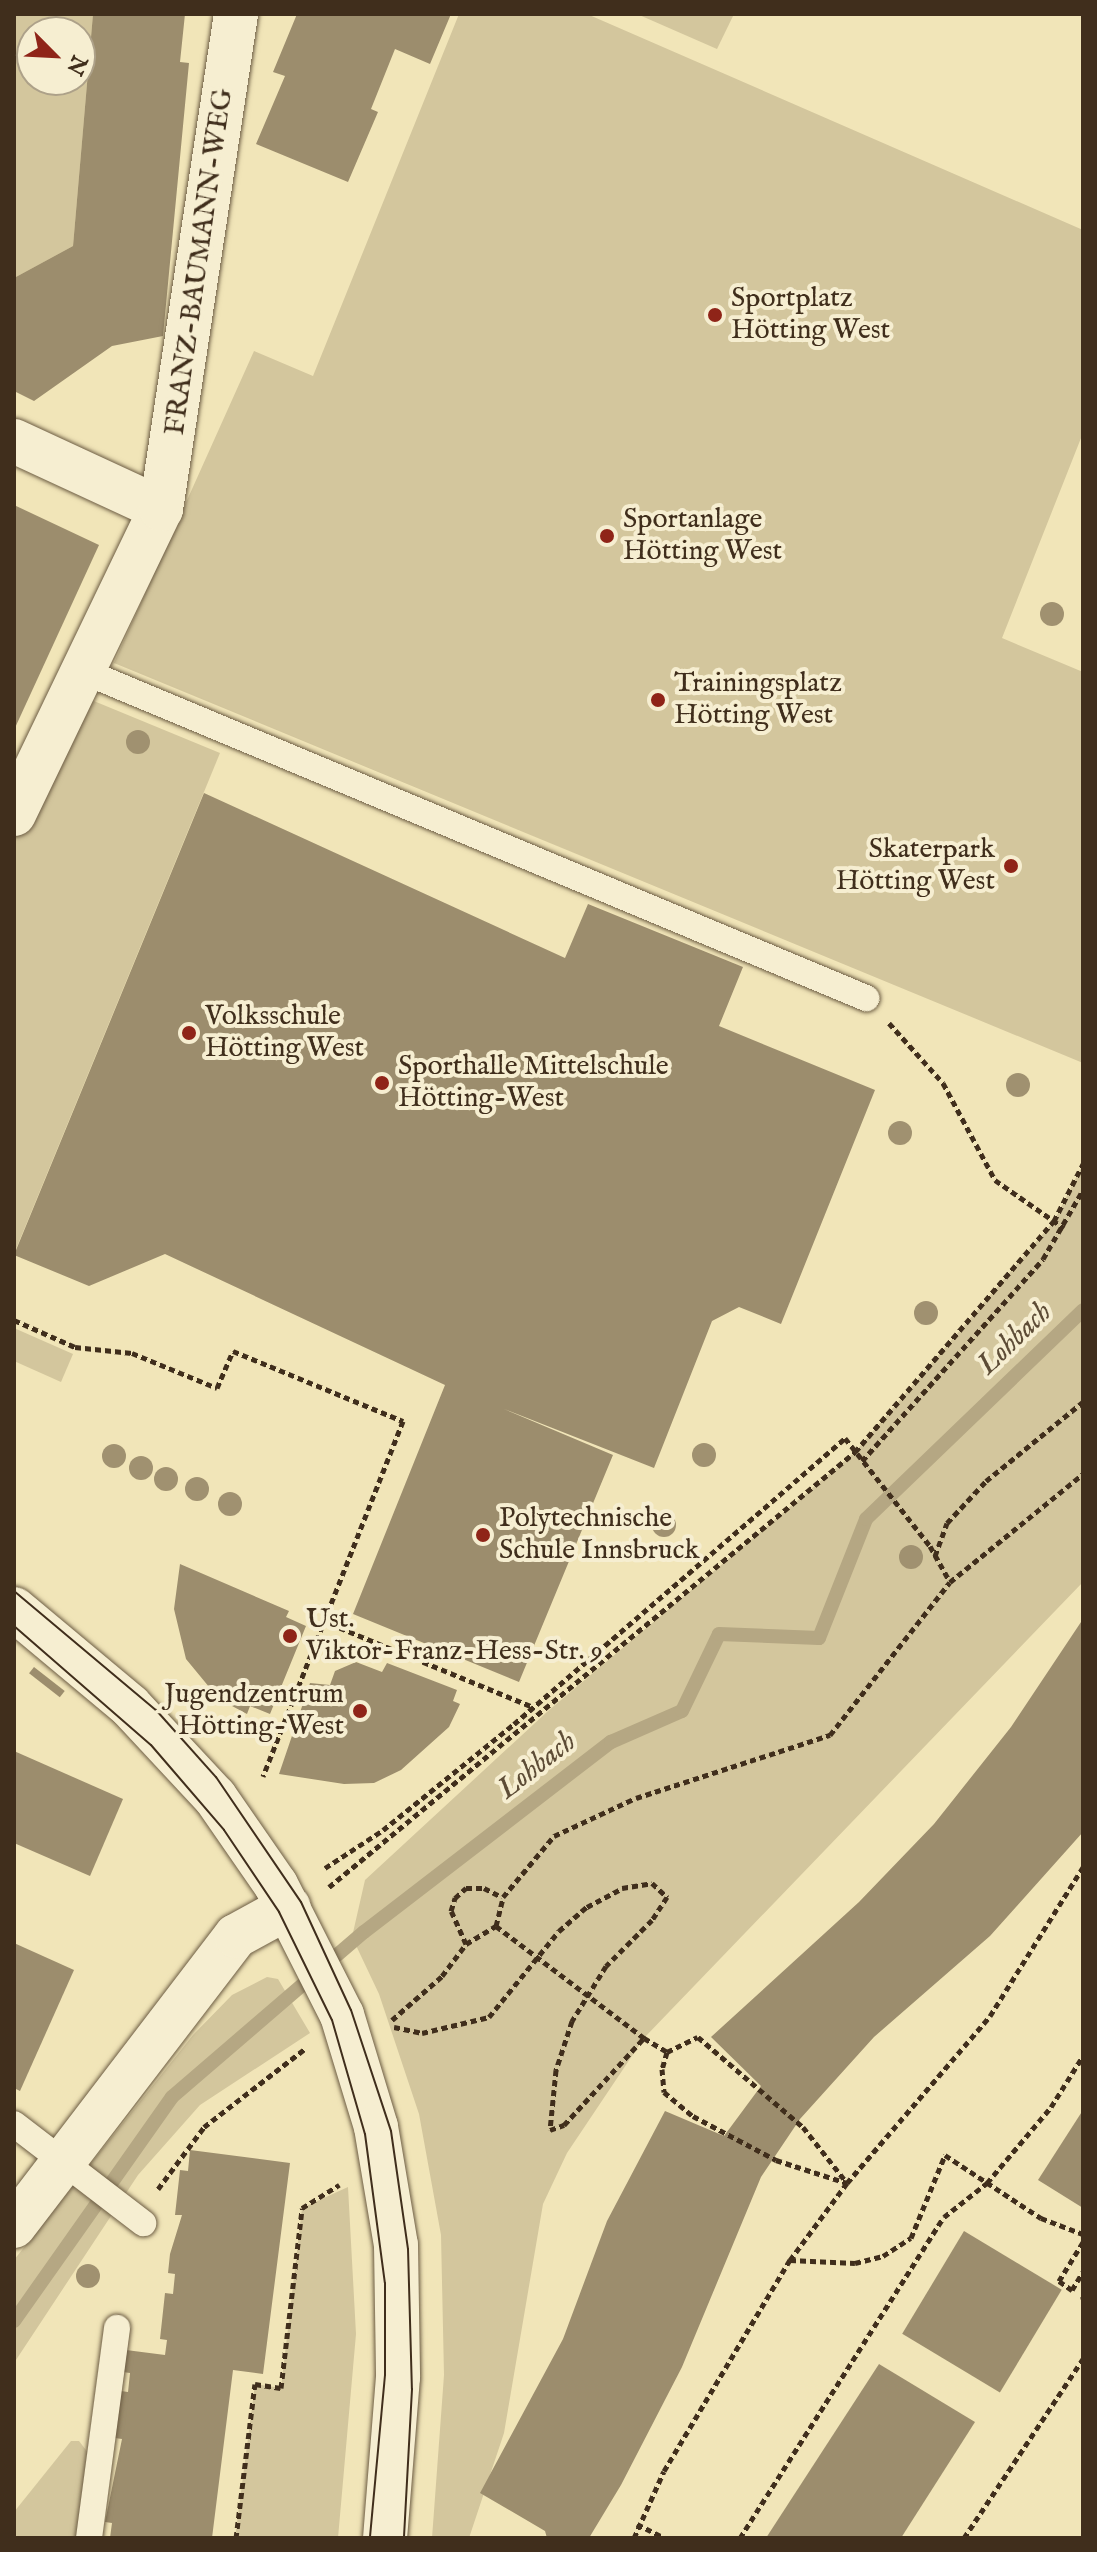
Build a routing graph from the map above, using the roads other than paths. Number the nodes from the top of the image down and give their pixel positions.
1 (236, 14) edge
2 (14, 441) edge
3 (161, 509) junction
4 (83, 671) junction
5 (14, 814) edge
6 (866, 998) road end
7 (14, 1609) edge
8 (289, 1907) junction
9 (14, 2124) edge
10 (75, 2172) junction
11 (140, 2221) road end
12 (14, 2226) edge
13 (117, 2328) dead end
14 (89, 2538) edge
15 (385, 2538) edge

1 - 3 street, FRANZ-BAUMANN-WEG
2 - 3 street
3 - 4 street, FRANZ-BAUMANN-WEG
4 - 5 street, FRANZ-BAUMANN-WEG
4 - 6 lane
7 - 8 street
8 - 10 street
8 - 15 street
9 - 10 lane
10 - 11 lane
10 - 12 street
13 - 14 lane

